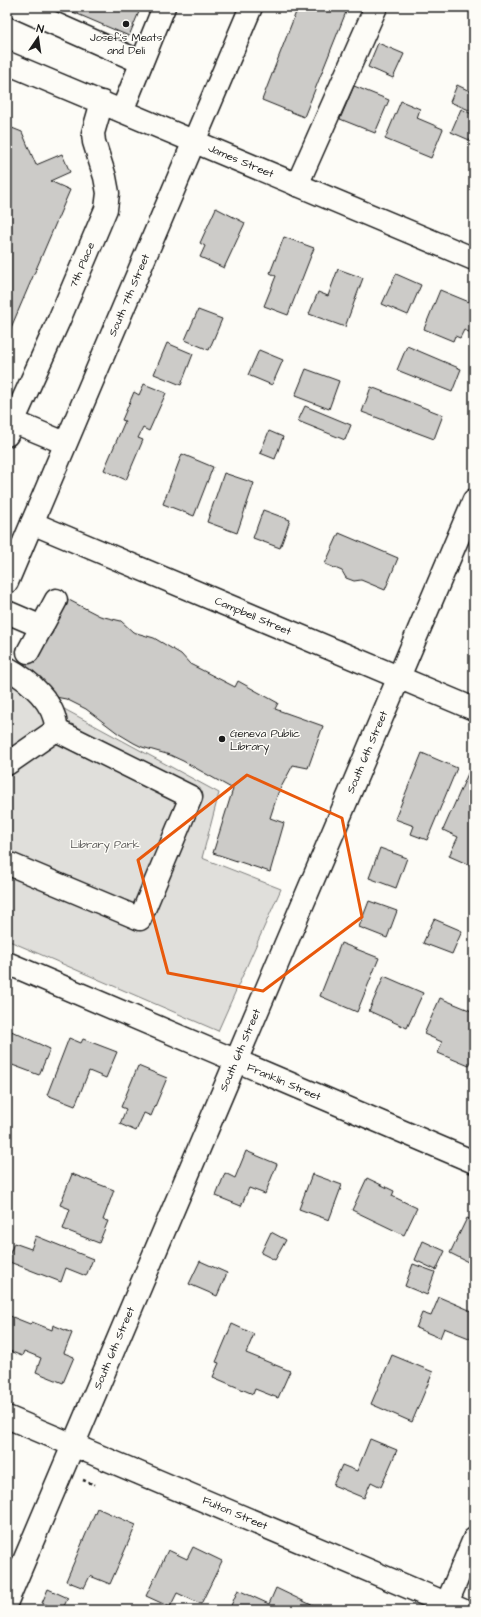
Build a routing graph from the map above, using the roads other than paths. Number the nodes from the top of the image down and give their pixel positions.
1 (17, 7) edge
2 (164, 7) edge
3 (251, 7) edge
4 (376, 7) edge
5 (141, 62) junction
6 (7, 63) edge
7 (102, 102) junction
8 (122, 111) junction
9 (194, 141) junction
10 (297, 184) junction
11 (474, 259) edge
12 (9, 425) edge
13 (65, 443) junction
14 (474, 500) edge
15 (32, 523) junction
16 (7, 582) edge
17 (56, 600) dead end
18 (7, 612) edge
19 (42, 627) junction
20 (28, 652) dead end
21 (7, 668) edge
22 (398, 677) junction
23 (474, 709) edge
24 (56, 730) junction
25 (7, 764) edge
26 (7, 863) edge
27 (7, 963) edge
28 (236, 1061) junction
29 (474, 1162) edge
30 (7, 1417) edge
31 (73, 1445) junction
32 (474, 1539) edge
33 (7, 1601) edge
34 (451, 1608) edge

1 - 5 street
2 - 5 street
3 - 9 street, South 7th Street
4 - 10 street
5 - 8 street
6 - 7 street, James Street
7 - 8 street, James Street
7 - 12 street, 7th Place
8 - 9 street, James Street
9 - 10 street, James Street
9 - 13 street, South 7th Street
10 - 11 street, James Street
12 - 13 street
13 - 15 street, South 7th Street
14 - 22 street, South 6th Street
15 - 16 street, South 7th Street
15 - 22 street, Campbell Street
17 - 19 street
18 - 19 street
19 - 20 street
21 - 24 street
22 - 23 street, Campbell Street
22 - 28 street, South 6th Street
24 - 25 street
24 - 26 street
27 - 28 street, Franklin Street
28 - 29 street, Franklin Street
28 - 31 street, South 6th Street
30 - 31 street, Fulton Street
31 - 33 street, South 6th Street
31 - 34 street, Fulton Street
32 - 34 street

